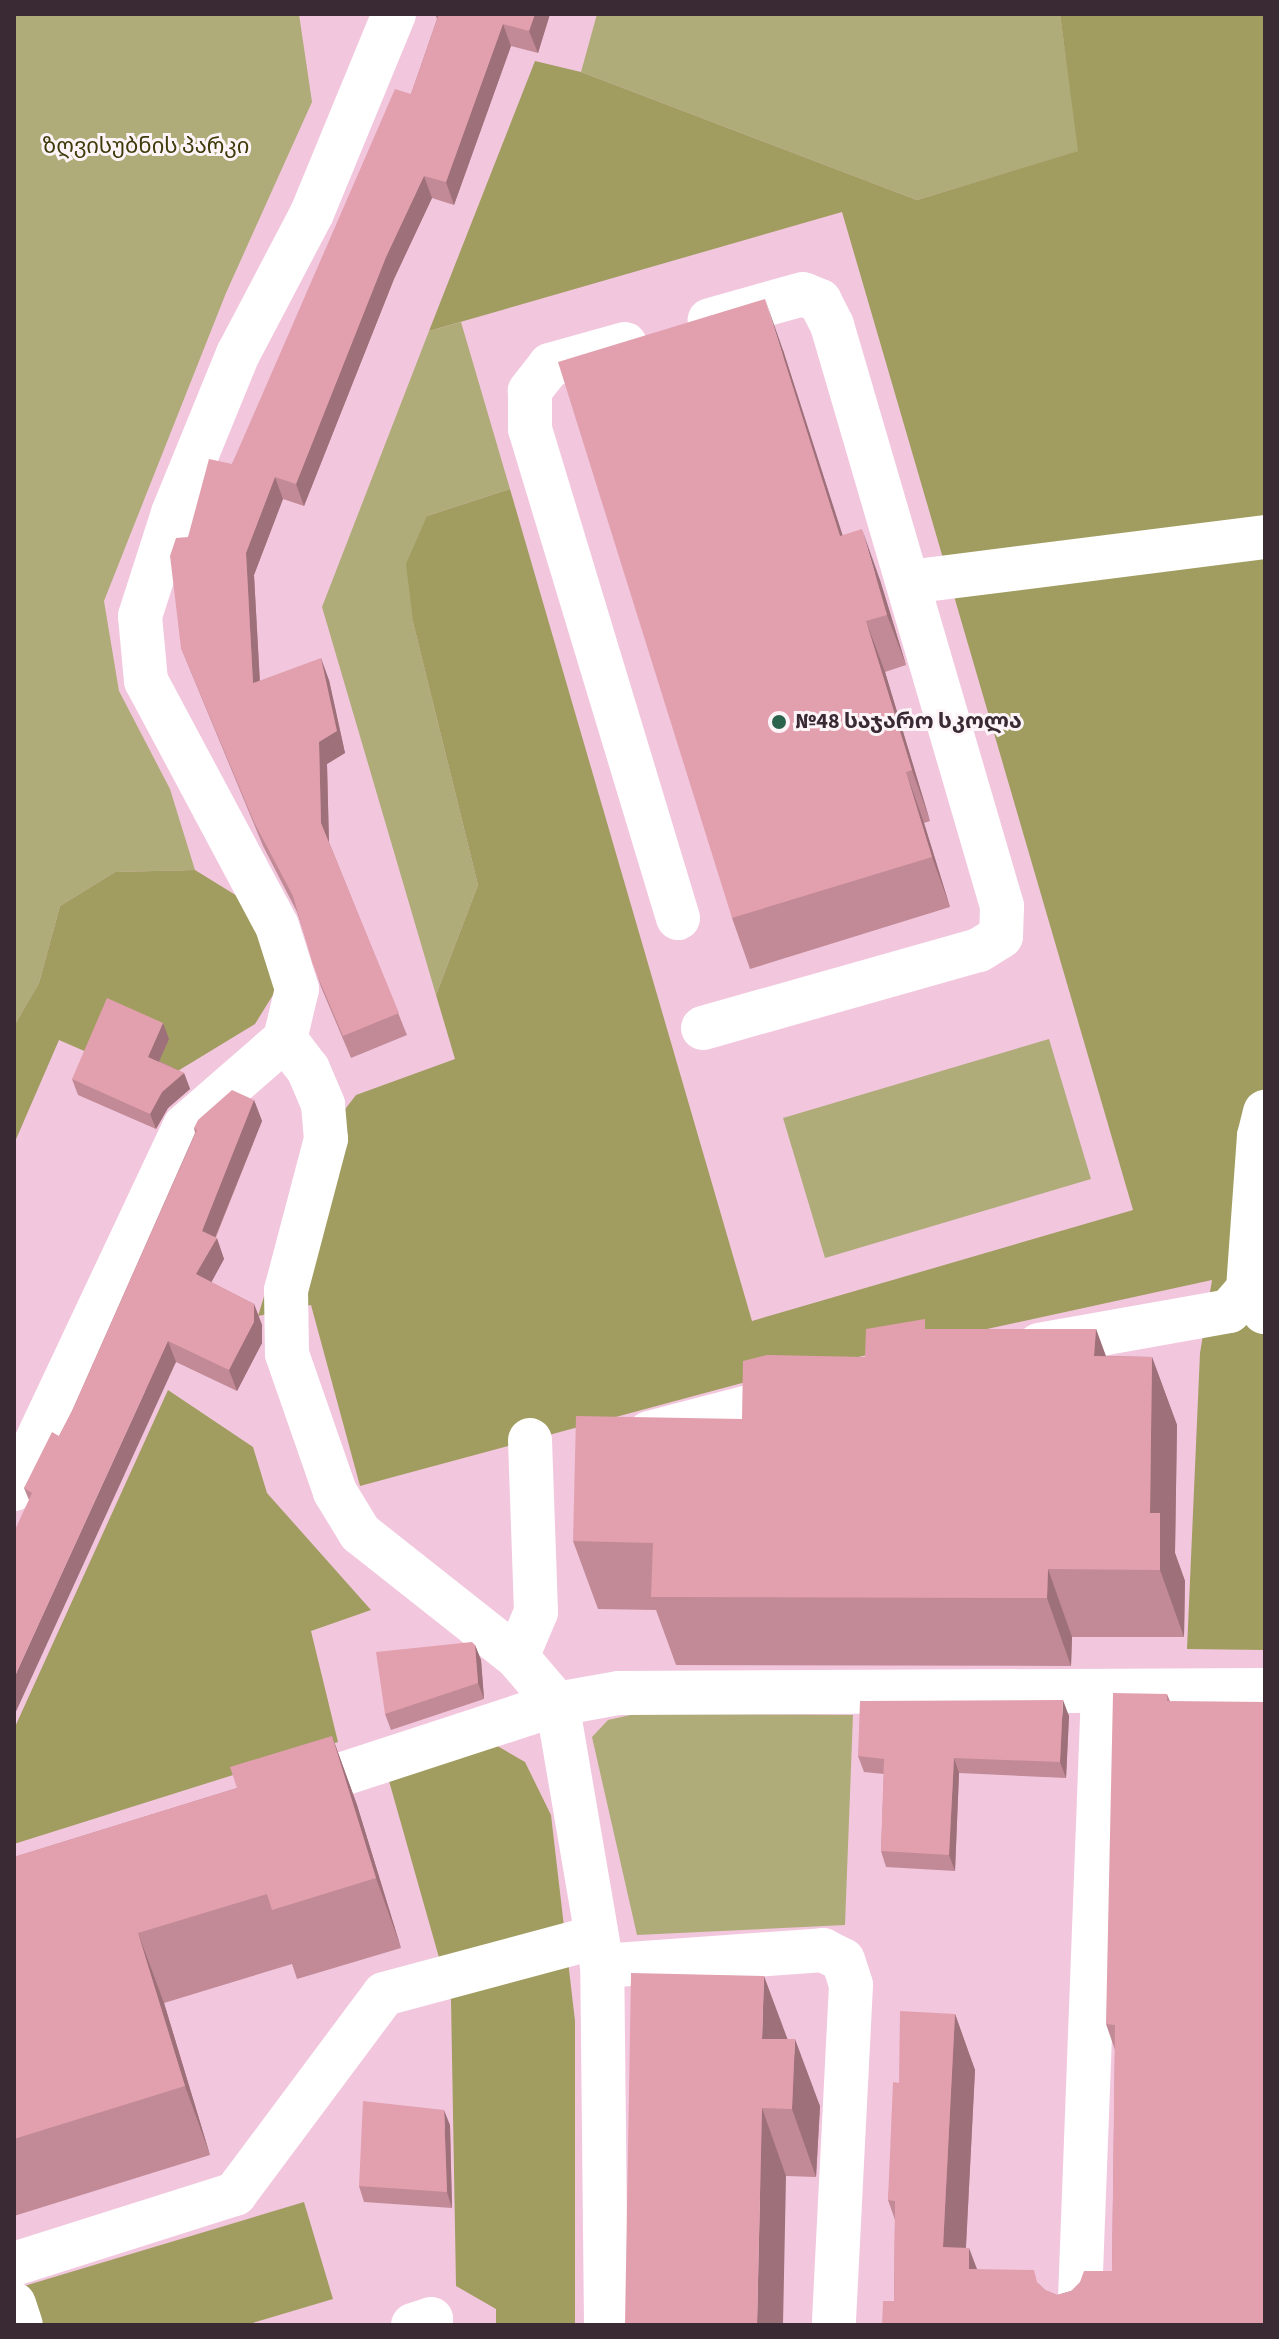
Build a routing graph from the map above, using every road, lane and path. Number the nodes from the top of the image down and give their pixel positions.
1 (394, 14) edge
2 (1265, 537) edge
3 (909, 582) junction
4 (678, 918) dead end
5 (703, 1028) dead end
6 (285, 1039) junction
7 (1265, 1112) edge
8 (1256, 1302) edge
9 (1000, 1352) edge
10 (832, 1386) edge
11 (530, 1440) dead end
12 (608, 1444) edge
13 (14, 1489) edge
14 (517, 1657) junction
15 (1265, 1690) edge
16 (1103, 1691) junction
17 (557, 1704) junction
18 (248, 1806) edge
19 (599, 1951) junction
20 (14, 2264) edge
21 (14, 2304) edge
22 (21, 2325) edge
23 (413, 2325) edge
24 (431, 2325) edge
25 (606, 2325) edge
26 (834, 2325) edge
27 (1079, 2325) edge

1 - 6 street
2 - 3 street
3 - 4 street
3 - 5 street
6 - 13 street
6 - 14 street
7 - 8 street
8 - 9 street
10 - 12 street
11 - 14 street
14 - 17 street
15 - 16 street
16 - 17 street
16 - 27 street
17 - 18 street
17 - 19 street
19 - 20 street
19 - 25 street
19 - 26 street
21 - 22 street
23 - 24 street

